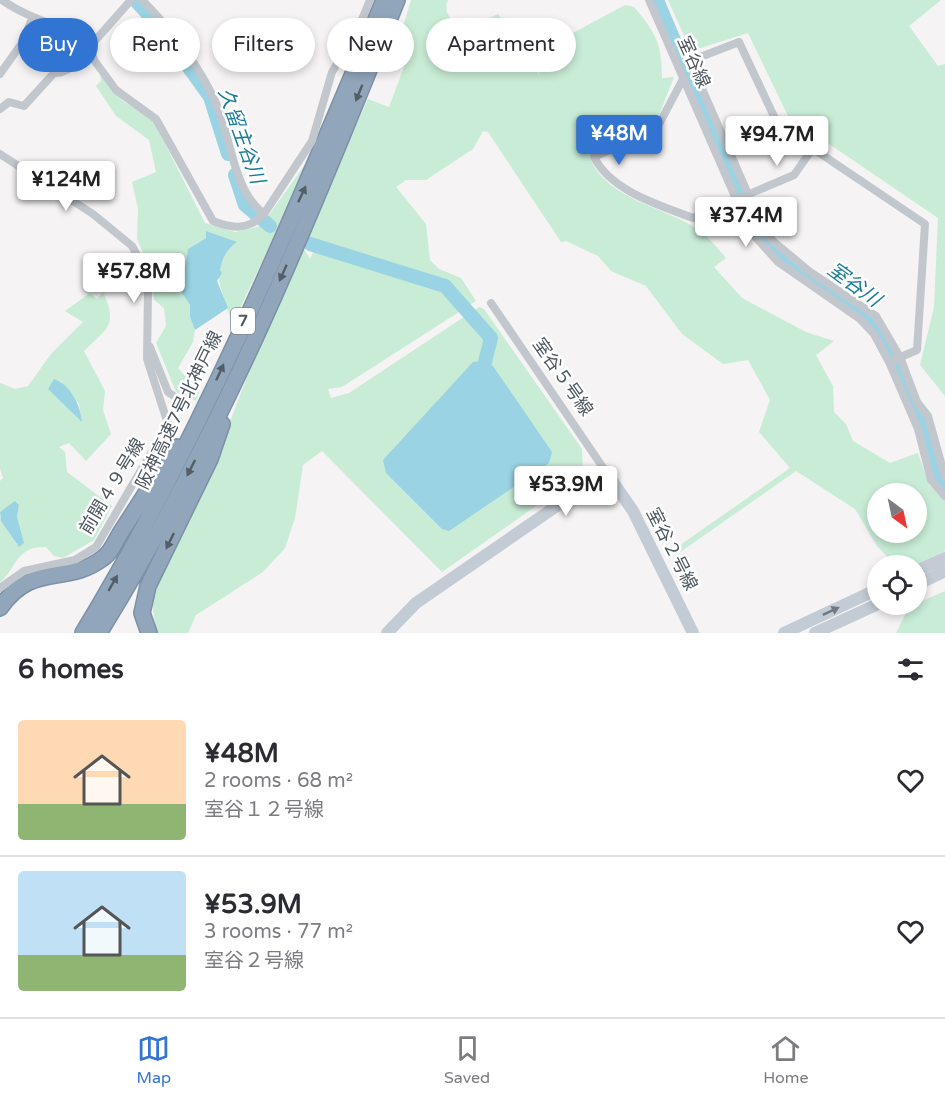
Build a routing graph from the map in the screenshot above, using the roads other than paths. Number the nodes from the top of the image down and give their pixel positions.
1 (2, 0) edge
2 (142, 0) edge
3 (370, 0) edge
4 (384, 0) edge
5 (397, 0) edge
6 (649, 0) edge
7 (130, 1) edge
8 (30, 18) edge
9 (98, 38) edge
10 (18, 49) edge
11 (98, 65) edge
12 (59, 72) edge
13 (0, 74) edge
14 (683, 79) junction
15 (0, 109) edge
16 (813, 148) junction
17 (0, 154) edge
18 (748, 194) junction
19 (736, 199) junction
20 (261, 217) junction
21 (491, 303) dead end
22 (147, 341) junction
23 (900, 357) junction
24 (889, 362) junction
25 (239, 370) junction
26 (209, 396) junction
27 (188, 406) dead end
28 (606, 472) junction
29 (943, 473) edge
30 (945, 496) edge
31 (945, 558) edge
32 (927, 566) edge
33 (945, 571) edge
34 (927, 580) edge
35 (0, 588) edge
36 (867, 594) edge
37 (0, 608) edge
38 (867, 609) edge
39 (83, 633) edge
40 (99, 633) edge
41 (149, 633) edge
42 (387, 633) edge
43 (693, 633) edge
44 (784, 633) edge
45 (815, 633) edge

1 - 8 street
2 - 20 street
3 - 20 street
26 -> 4 highway, 阪神高速7号北神戸線 / 7
5 -> 25 highway, 阪神高速7号北神戸線 / 7
6 - 14 street, 室谷線
7 - 9 street
10 - 13 street
11 - 20 street
12 - 15 street
14 - 19 street, 室谷線
14 - 19 street
16 - 18 street
16 - 18 street
16 - 23 street
17 - 22 street, 前開４９号線
18 - 19 street
18 - 23 street
19 - 24 street, 室谷線
21 - 28 street, 室谷５号線
22 - 27 street
22 - 35 street, 前開４９号線
23 - 24 street
23 - 29 street
24 - 30 street, 室谷線
25 -> 40 highway, 阪神高速7号北神戸線 / 7
25 -> 41 highway
26 - 37 highway
39 -> 26 highway, 阪神高速7号北神戸線 / 7
28 - 42 street
28 - 43 street, 室谷２号線
31 - 32 street
33 - 34 street
44 -> 36 street
38 - 45 street

